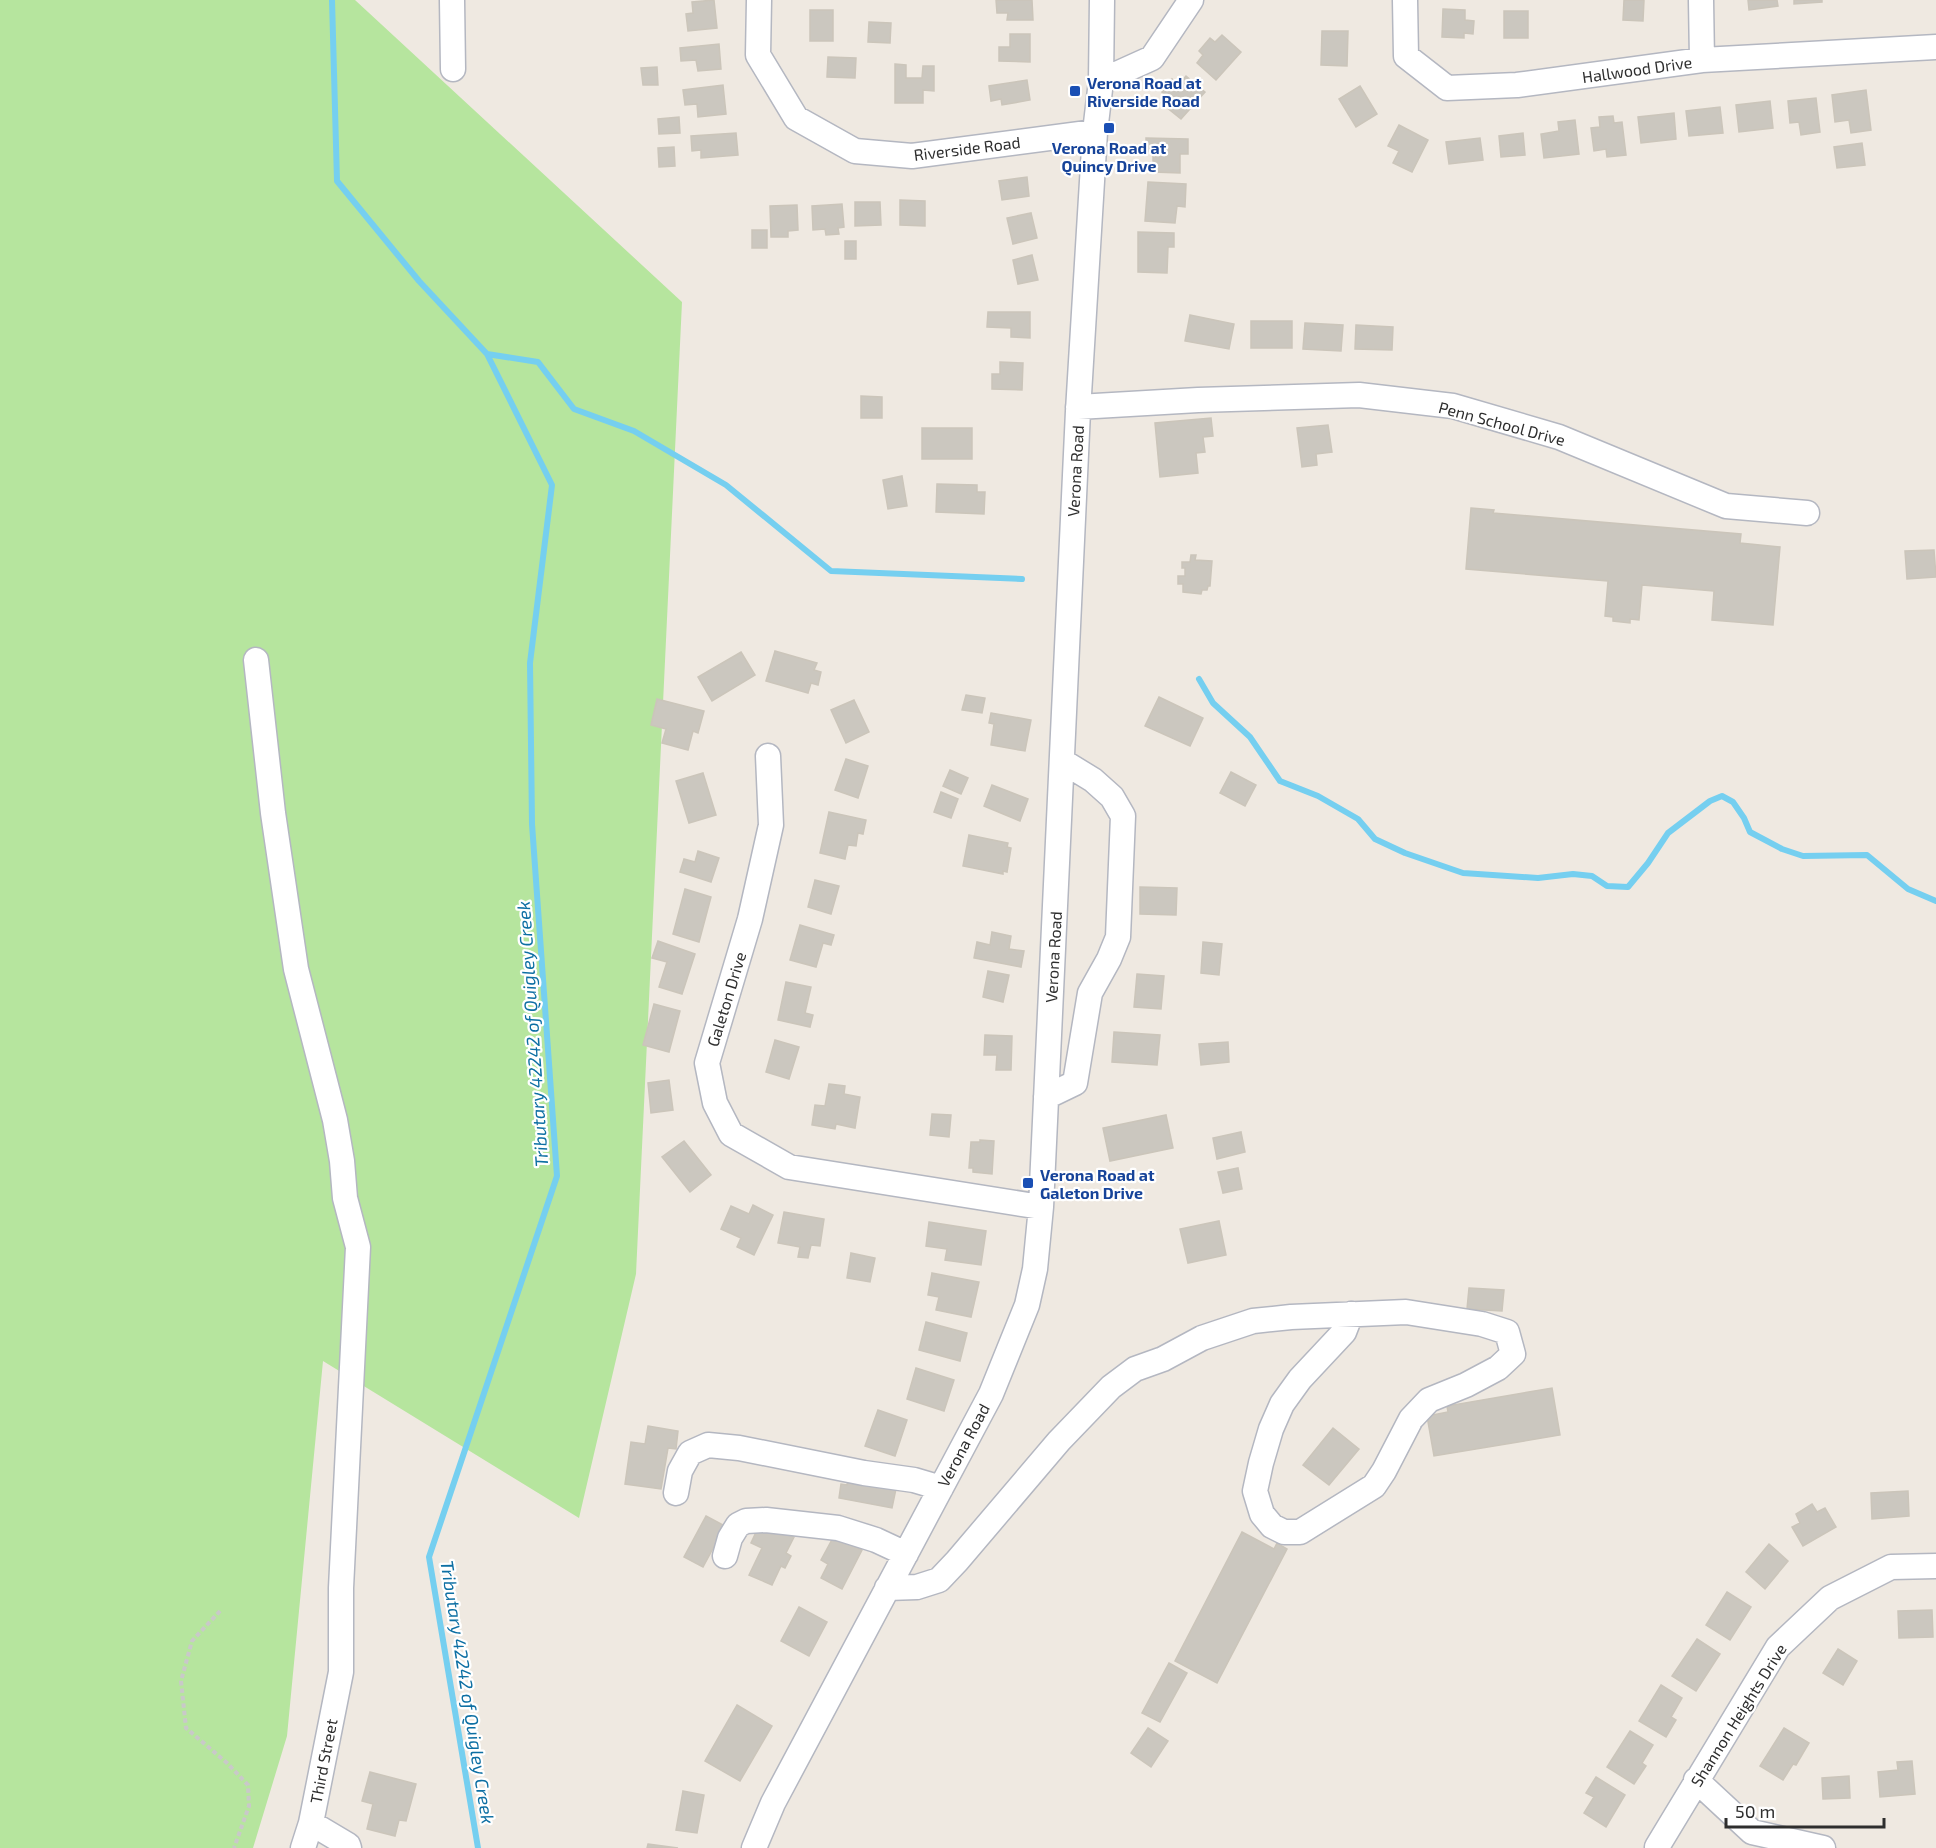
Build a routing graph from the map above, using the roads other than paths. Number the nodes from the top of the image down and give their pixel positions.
1 (452, 0) edge
2 (759, 0) edge
3 (1102, 0) edge
4 (1191, 0) edge
5 (1405, 0) edge
6 (1701, 0) edge
7 (1936, 47) edge
8 (1702, 60) junction
9 (453, 69) dead end
10 (1101, 81) junction
11 (1095, 132) junction
12 (1078, 407) junction
13 (1807, 513) dead end
14 (256, 660) dead end
15 (768, 756) dead end
16 (1062, 761) junction
17 (1046, 1097) junction
18 (1041, 1207) junction
19 (1351, 1314) junction
20 (941, 1488) junction
21 (676, 1492) dead end
22 (906, 1554) junction
23 (724, 1556) dead end
24 (1936, 1566) edge
25 (887, 1588) junction
26 (1696, 1780) junction
27 (311, 1823) junction
28 (763, 1844) edge
29 (1657, 1847) edge
30 (303, 1848) edge
31 (349, 1848) edge
32 (1823, 1848) edge

1 - 9 street
2 - 11 street, Riverside Road
3 - 10 street, Verona Road
4 - 10 street
5 - 8 street, Hallwood Drive
6 - 8 street
7 - 8 street, Hallwood Drive
10 - 11 street, Verona Road
11 - 12 street, Verona Road
12 - 13 street, Penn School Drive
12 - 16 street, Verona Road
14 - 27 street, Third Street
15 - 18 street, Galeton Drive
16 - 17 street, Verona Road
16 - 17 street
17 - 18 street, Verona Road
18 - 20 street, Verona Road
19 - 19 street
19 - 25 street
20 - 21 street
20 - 22 street, Verona Road
22 - 23 street
22 - 25 street, Verona Road
24 - 26 street, Shannon Heights Drive
25 - 28 street, Verona Road
26 - 29 street, Shannon Heights Drive
26 - 32 street
27 - 30 street, Third Street
27 - 31 street

